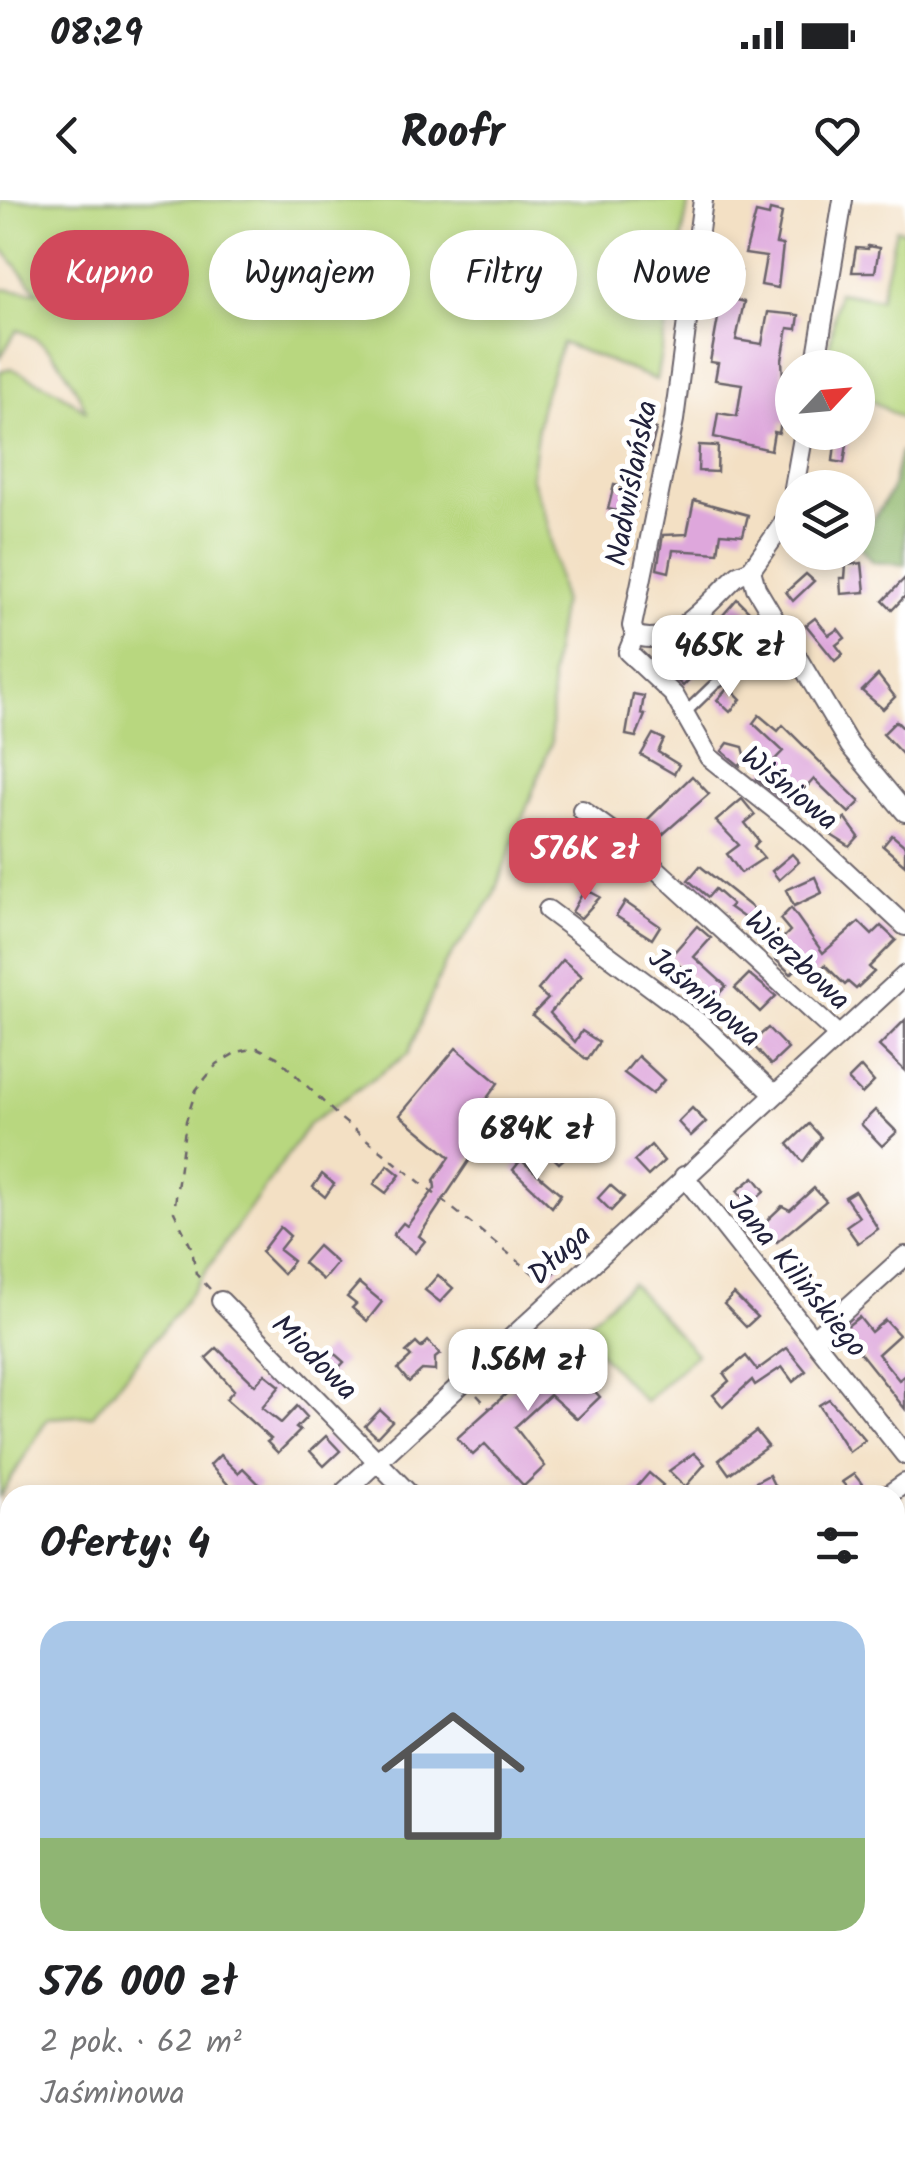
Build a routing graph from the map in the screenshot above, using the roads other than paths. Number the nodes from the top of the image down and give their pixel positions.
1 (703, 200) edge
2 (843, 200) edge
3 (817, 350) edge
4 (775, 536) edge
5 (751, 570) junction
6 (635, 635) junction
7 (786, 640) junction
8 (686, 712) junction
9 (582, 810) dead end
10 (905, 812) edge
11 (548, 910) dead end
12 (905, 926) edge
13 (905, 975) edge
14 (839, 1036) junction
15 (774, 1094) junction
16 (684, 1176) junction
17 (905, 1256) edge
18 (221, 1301) road end
19 (814, 1338) junction
20 (905, 1455) edge
21 (377, 1459) junction
22 (351, 1485) edge
23 (401, 1485) edge

1 - 6 street, Nadwiślańska
2 - 3 street
4 - 5 street
5 - 6 street
5 - 7 street
6 - 8 street, Wiśniowa
7 - 8 lane
7 - 10 street
8 - 12 street, Wiśniowa
9 - 14 street, Wierzbowa
11 - 15 street, Jaśminowa
13 - 14 street, Długa
14 - 15 street, Długa
15 - 16 street, Długa
16 - 19 street, Jana Kilińskiego
16 - 21 street, Długa
17 - 19 street
18 - 21 street, Miodowa
19 - 20 street, Jana Kilińskiego
21 - 22 street, Długa
21 - 23 street, Miodowa

